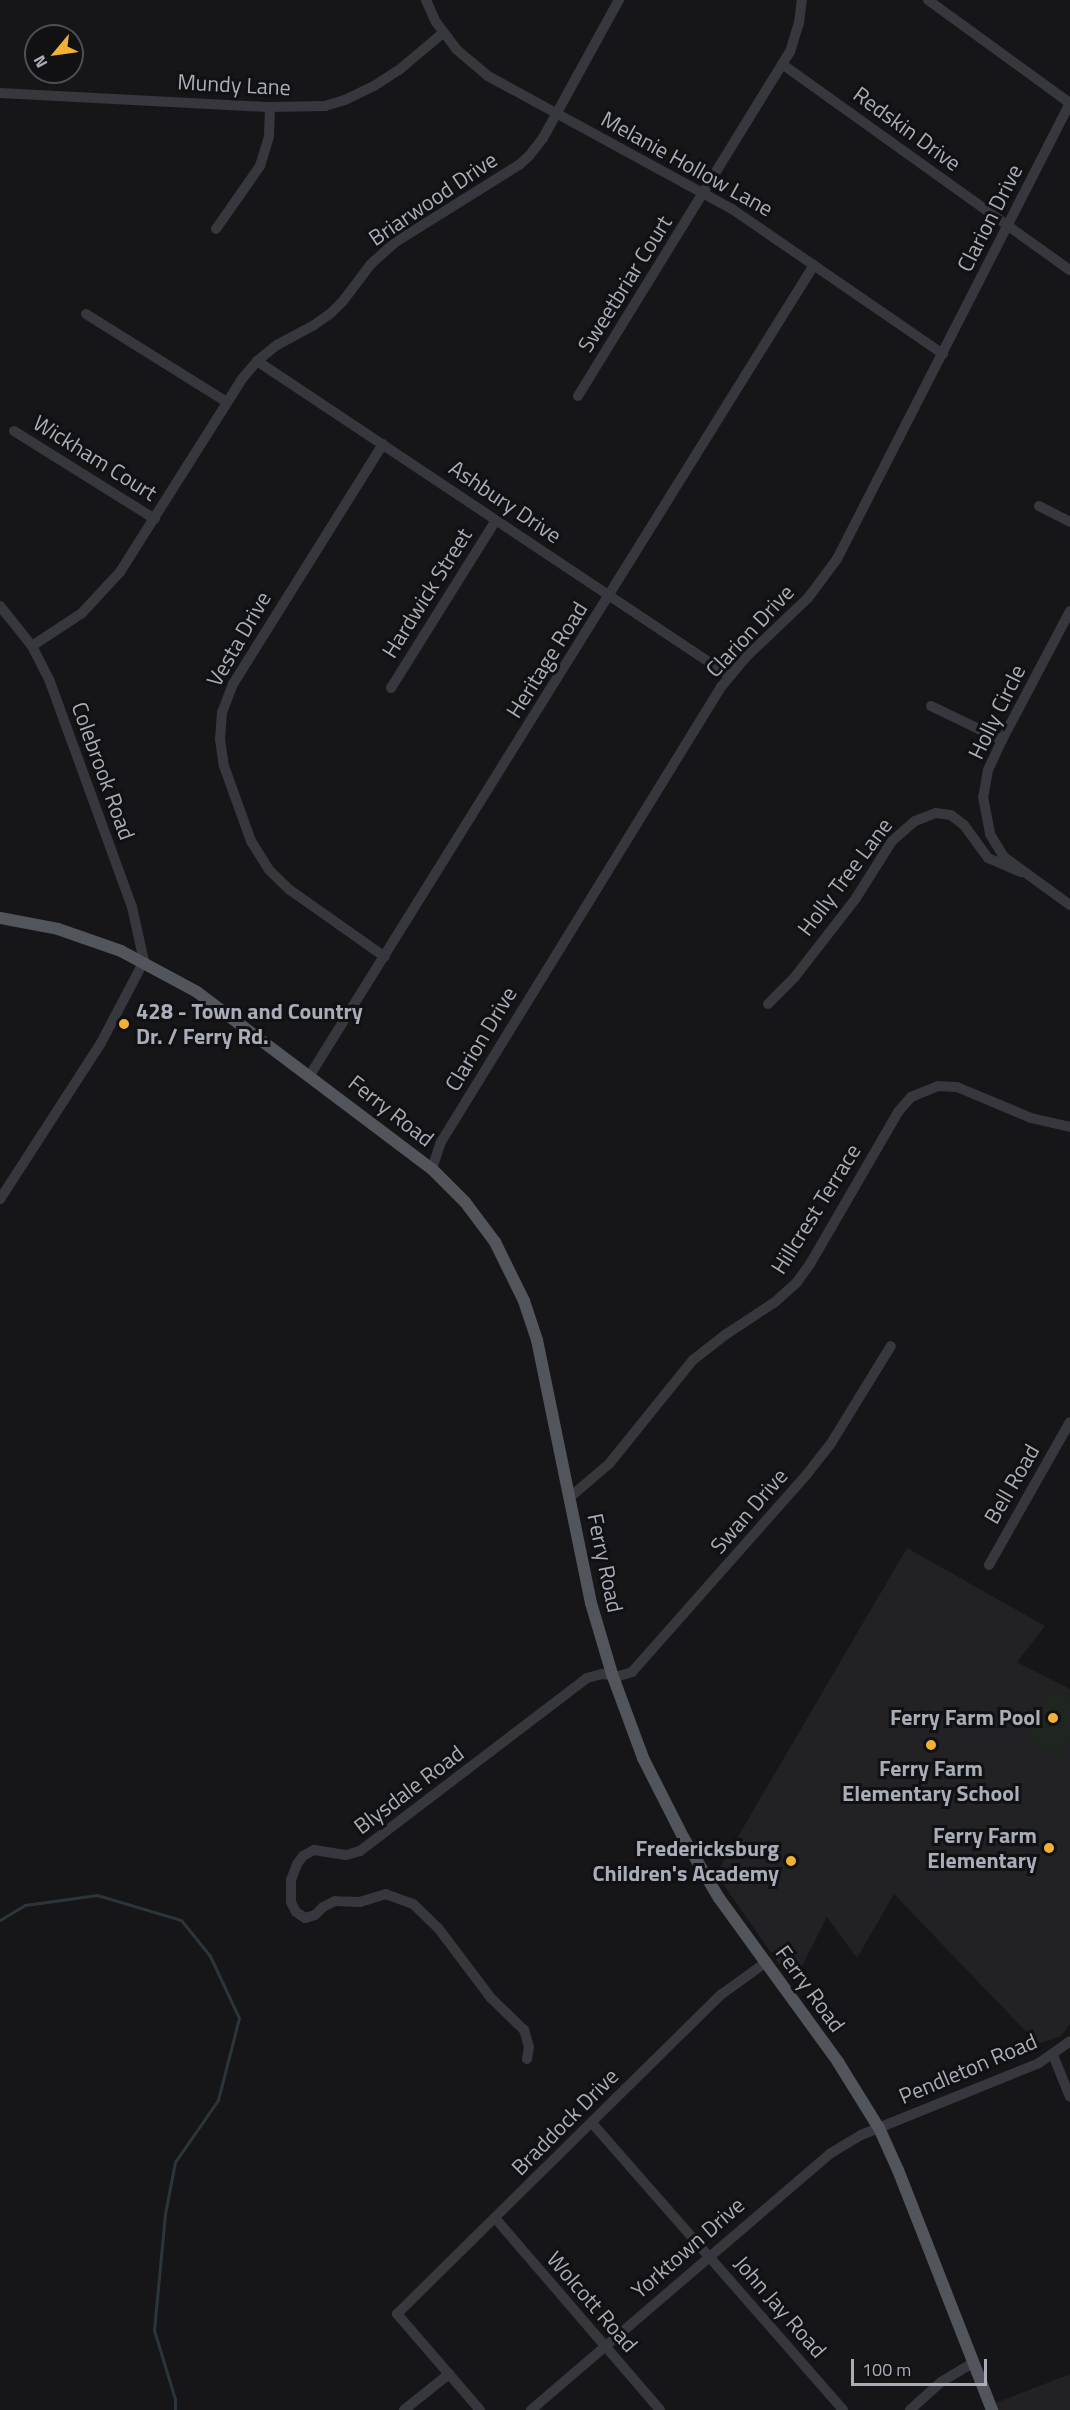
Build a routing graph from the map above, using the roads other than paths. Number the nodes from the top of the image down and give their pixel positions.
1 (426, 0) edge
2 (619, 0) edge
3 (802, 0) edge
4 (928, 0) edge
5 (443, 33) junction
6 (782, 64) junction
7 (0, 93) edge
8 (1070, 103) edge
9 (270, 107) junction
10 (556, 114) junction
11 (704, 192) junction
12 (1009, 226) junction
13 (216, 228) dead end
14 (814, 265) junction
15 (1070, 270) edge
16 (86, 314) dead end
17 (943, 354) junction
18 (257, 361) junction
19 (578, 396) dead end
20 (227, 402) junction
21 (14, 431) dead end
22 (383, 444) junction
23 (1039, 506) dead end
24 (155, 519) junction
25 (496, 520) junction
26 (1070, 522) edge
27 (610, 595) junction
28 (0, 606) edge
29 (1070, 611) edge
30 (32, 646) junction
31 (730, 676) junction
32 (391, 688) dead end
33 (931, 706) dead end
34 (1002, 740) junction
35 (1021, 872) junction
36 (1070, 905) edge
37 (0, 918) edge
38 (385, 957) junction
39 (144, 961) junction
40 (768, 1004) dead end
41 (310, 1075) junction
42 (1070, 1127) edge
43 (432, 1169) junction
44 (0, 1199) edge
45 (891, 1346) dead end
46 (1070, 1422) edge
47 (569, 1498) junction
48 (988, 1565) dead end
49 (612, 1674) junction
50 (765, 1963) junction
51 (1070, 2041) edge
52 (1053, 2055) junction
53 (527, 2059) dead end
54 (1070, 2097) edge
55 (592, 2123) junction
56 (879, 2128) junction
57 (495, 2218) junction
58 (709, 2256) junction
59 (604, 2346) junction
60 (973, 2363) junction
61 (449, 2374) junction
62 (404, 2410) edge
63 (480, 2410) edge
64 (531, 2410) edge
65 (660, 2410) edge
66 (843, 2410) edge
67 (910, 2410) edge
68 (992, 2410) edge

1 - 5 street, Melanie Hollow Lane
2 - 10 street, Briarwood Drive
3 - 6 street, Sweetbriar Court
4 - 8 street
5 - 9 street, Mundy Lane
5 - 10 street, Melanie Hollow Lane
6 - 11 street, Sweetbriar Court
6 - 12 street, Redskin Drive
7 - 9 street, Mundy Lane
8 - 12 street, Clarion Drive
9 - 13 street
10 - 11 street, Melanie Hollow Lane
10 - 18 street, Briarwood Drive
11 - 14 street, Melanie Hollow Lane
11 - 19 street, Sweetbriar Court
12 - 15 street, Redskin Drive
12 - 17 street, Clarion Drive
14 - 17 street, Melanie Hollow Lane
14 - 27 street, Heritage Road
16 - 20 street
17 - 31 street, Clarion Drive
18 - 20 street, Briarwood Drive
18 - 22 street, Ashbury Drive
20 - 24 street, Briarwood Drive
21 - 24 street, Wickham Court
22 - 25 street, Ashbury Drive
22 - 38 street, Vesta Drive
23 - 26 street
24 - 30 street, Briarwood Drive
25 - 27 street, Ashbury Drive
25 - 32 street, Hardwick Street
27 - 31 street, Ashbury Drive
27 - 38 street, Heritage Road
28 - 30 street, Colebrook Road
29 - 34 street, Holly Circle
30 - 39 street, Colebrook Road
31 - 43 street, Clarion Drive
33 - 34 street
34 - 35 street, Holly Circle
35 - 36 street, Holly Circle
35 - 40 street, Holly Tree Lane
37 - 39 main road, Ferry Road
38 - 41 street, Heritage Road
39 - 41 main road, Ferry Road
39 - 44 street
41 - 43 main road, Ferry Road
42 - 47 street, Hillcrest Terrace
43 - 47 main road, Ferry Road
45 - 49 street, Swan Drive
46 - 48 street, Bell Road
47 - 49 main road, Ferry Road
49 - 50 main road, Ferry Road
49 - 53 street, Blysdale Road
50 - 55 street, Braddock Drive
50 - 56 main road, Ferry Road
51 - 52 street, Pendleton Road
52 - 54 street
52 - 56 street, Pendleton Road
55 - 57 street, Braddock Drive
55 - 58 street, John Jay Road
56 - 58 street, Yorktown Drive
56 - 60 main road, Ferry Road
57 - 59 street, Wolcott Road
57 - 61 street, Braddock Drive
58 - 59 street, Yorktown Drive
58 - 66 street, John Jay Road
59 - 64 street, Yorktown Drive
59 - 65 street, Wolcott Road
60 - 67 street
60 - 68 main road, Ferry Road
61 - 62 street
61 - 63 street

